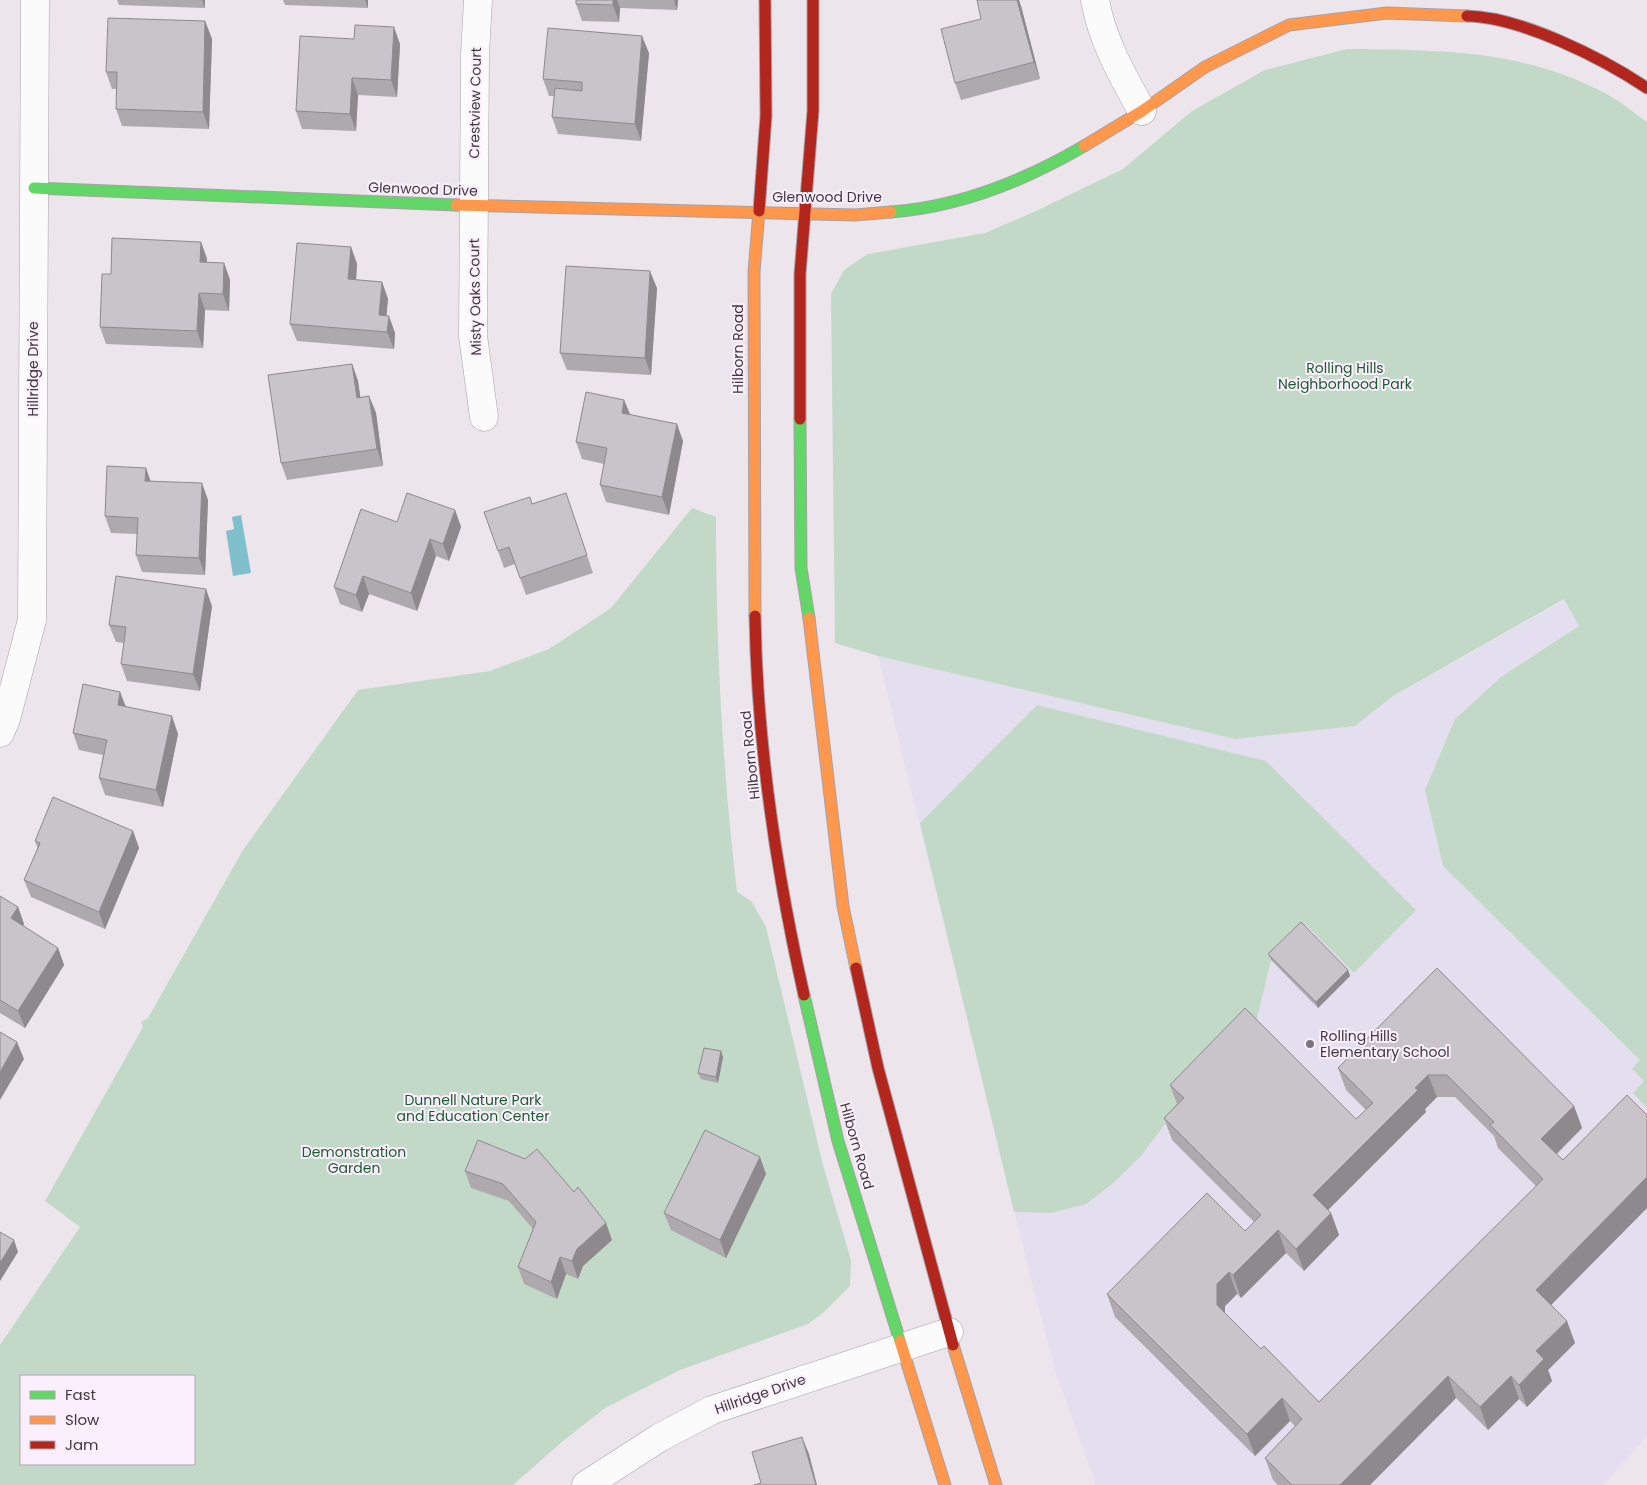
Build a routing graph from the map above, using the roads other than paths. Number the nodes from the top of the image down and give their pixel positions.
1 (35, 0) edge
2 (478, 0) edge
3 (765, 0) edge
4 (813, 0) edge
5 (1096, 0) edge
6 (1482, 8) edge
7 (1647, 88) edge
8 (1142, 111) junction
9 (34, 188) junction
10 (474, 206) junction
11 (758, 212) junction
12 (805, 214) junction
13 (484, 417) dead end
14 (0, 733) edge
15 (949, 1332) junction
16 (904, 1346) junction
17 (596, 1482) edge
18 (945, 1485) edge
19 (996, 1485) edge

1 - 9 street, Hillridge Drive
2 - 10 street, Crestview Court
3 - 11 street, Hilborn Road
4 - 12 street
5 - 8 street
6 - 7 street, Glenwood Drive
6 - 8 street, Glenwood Drive
8 - 12 street, Glenwood Drive
9 - 10 street, Glenwood Drive
9 - 14 street, Hillridge Drive
10 - 11 street, Glenwood Drive
10 - 13 street, Misty Oaks Court
11 - 12 street, Glenwood Drive
11 - 16 street, Hilborn Road
12 - 15 street
15 - 16 street, Hillridge Drive
15 - 19 street
16 - 17 street, Hillridge Drive
16 - 18 street, Hilborn Road

